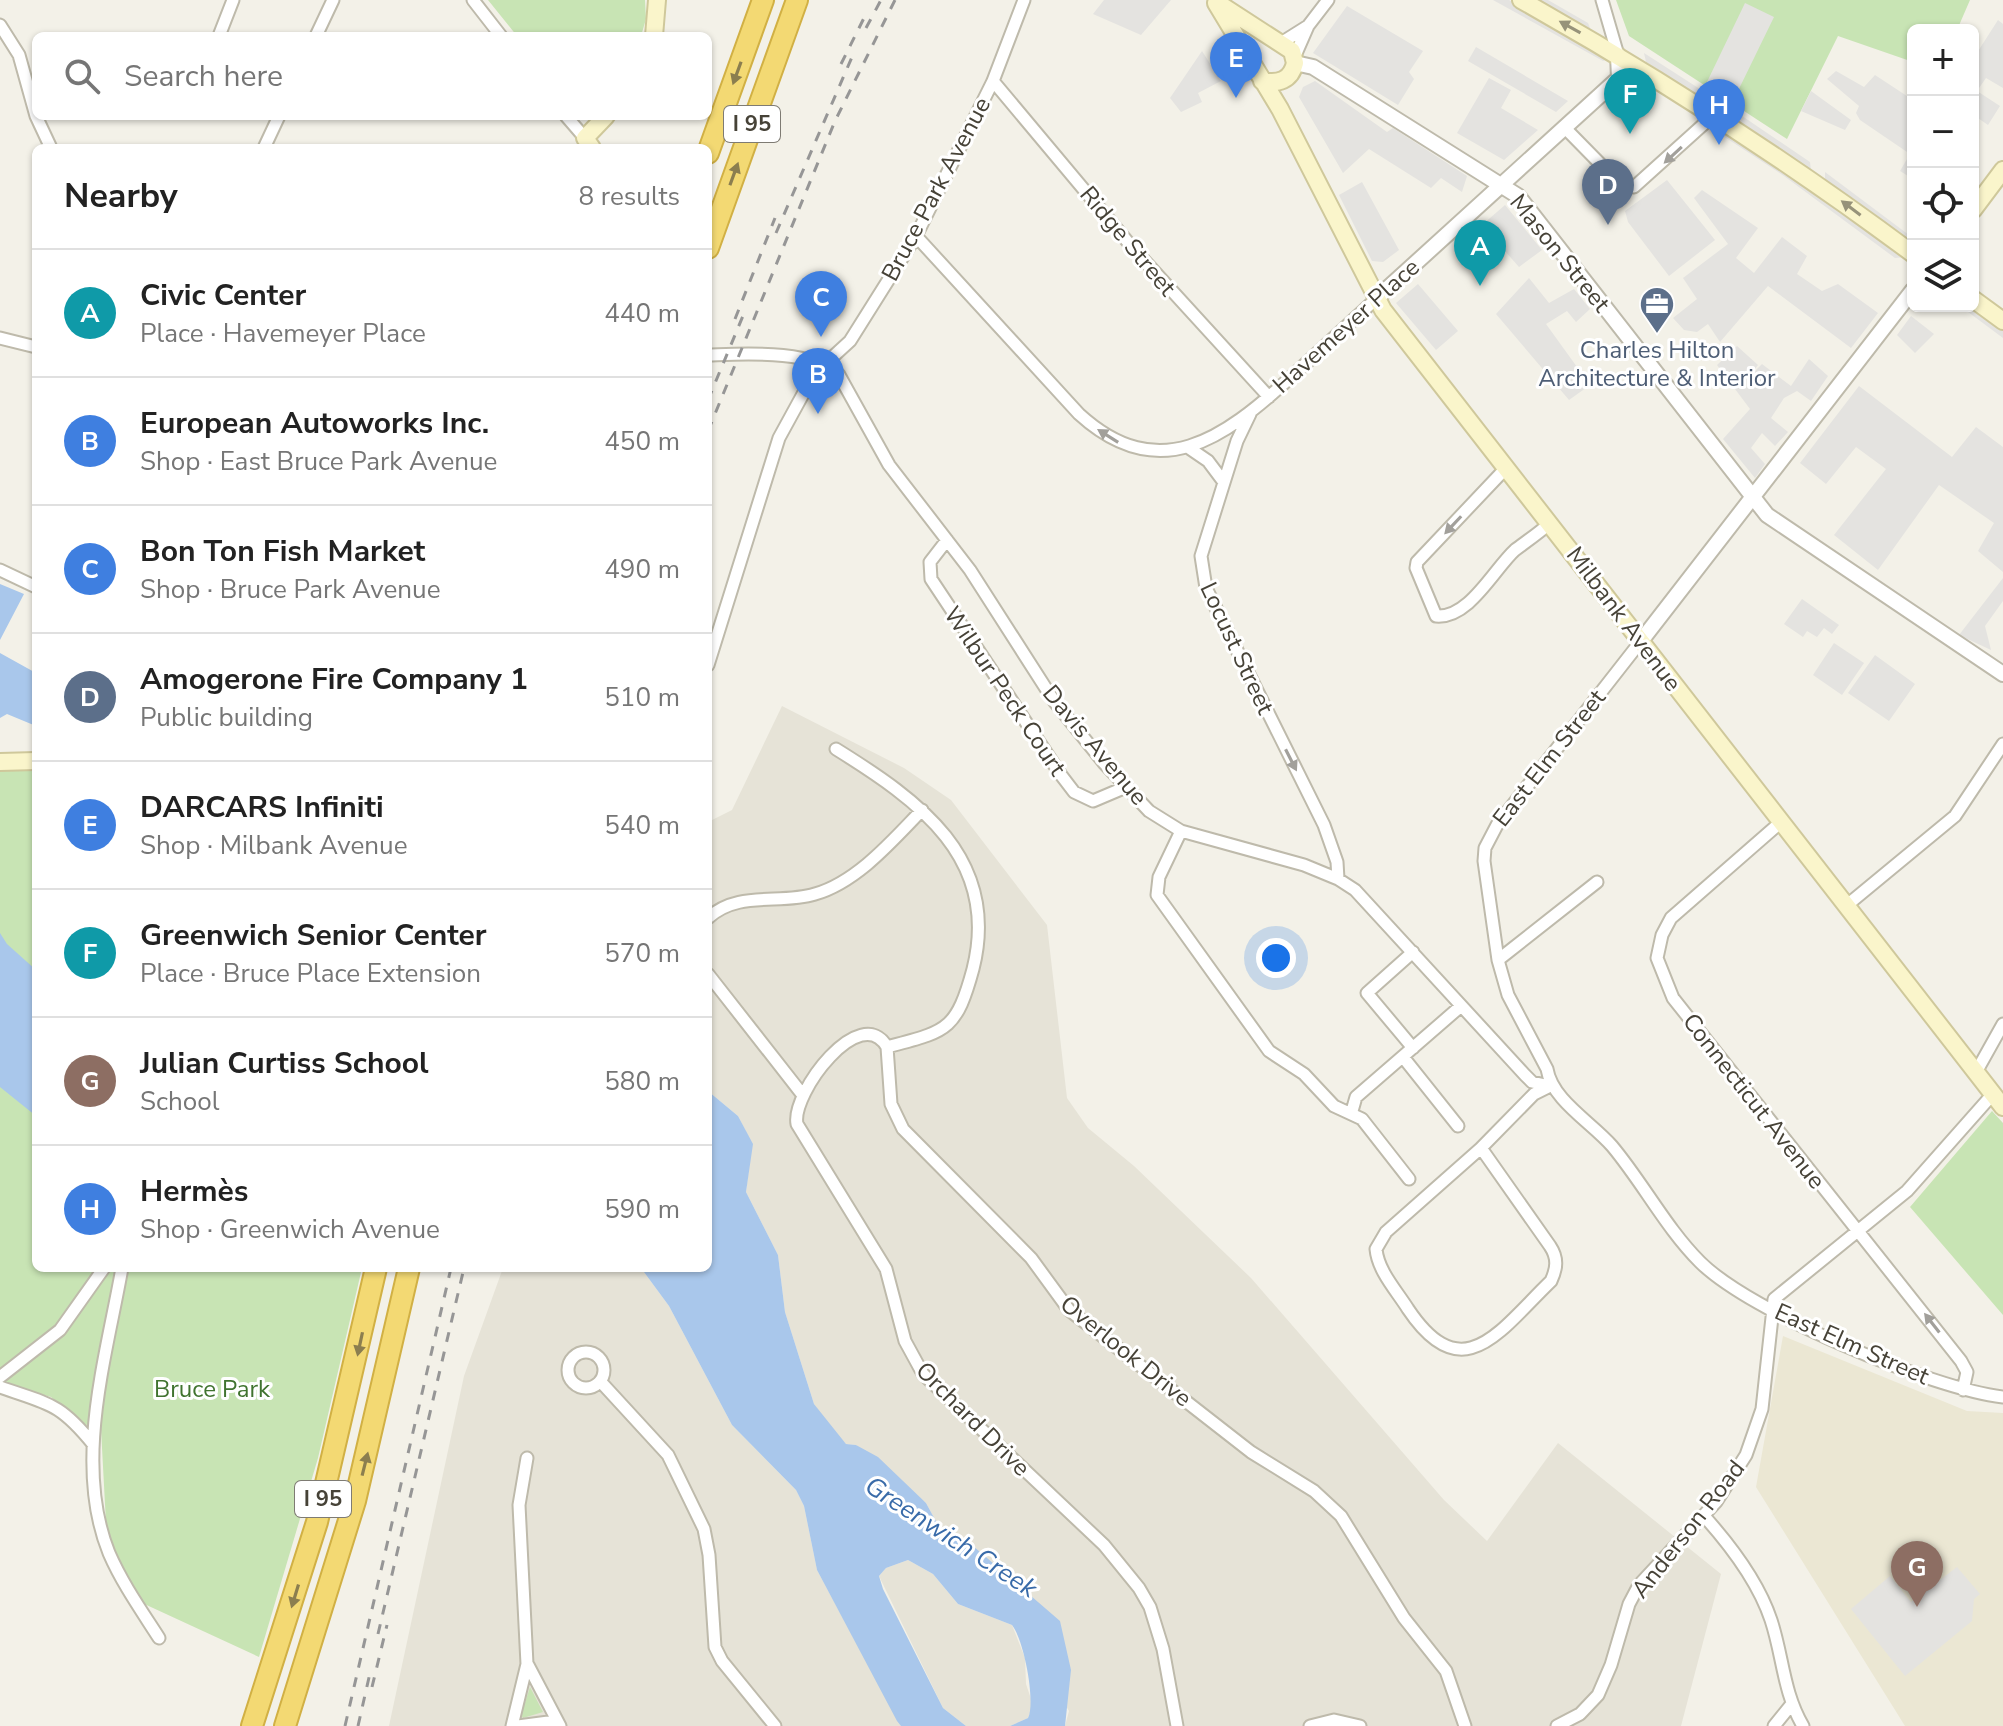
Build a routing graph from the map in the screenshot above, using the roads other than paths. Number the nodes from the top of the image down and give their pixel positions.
1 (233, 0) edge
2 (333, 0) edge
3 (473, 0) edge
4 (657, 0) edge
5 (763, 0) edge
6 (797, 0) edge
7 (1024, 0) edge
8 (1328, 0) edge
9 (1521, 0) edge
10 (1602, 0) edge
11 (1214, 1) edge
12 (0, 25) edge
13 (1308, 26) junction
14 (221, 32) edge
15 (318, 32) edge
16 (498, 32) edge
17 (654, 32) edge
18 (1277, 42) junction
19 (1618, 55) junction
20 (1251, 61) junction
21 (1292, 66) junction
22 (993, 81) junction
23 (1262, 81) junction
24 (32, 86) edge
25 (1280, 109) junction
26 (1715, 114) junction
27 (38, 120) edge
28 (277, 120) edge
29 (569, 120) edge
30 (603, 120) edge
31 (1564, 127) junction
32 (588, 143) edge
33 (49, 144) edge
34 (266, 144) edge
35 (711, 144) edge
36 (2003, 170) edge
37 (1501, 185) junction
38 (1979, 202) edge
39 (916, 236) junction
40 (712, 237) edge
41 (1907, 250) edge
42 (1907, 298) edge
43 (1376, 299) junction
44 (1979, 303) edge
45 (2003, 321) edge
46 (0, 338) edge
47 (32, 346) edge
48 (712, 355) edge
49 (824, 364) junction
50 (1269, 397) junction
51 (1252, 411) junction
52 (1186, 449) junction
53 (1506, 468) junction
54 (1223, 481) junction
55 (1752, 498) junction
56 (1550, 523) junction
57 (947, 540) junction
58 (0, 570) edge
59 (32, 585) edge
60 (1641, 641) junction
61 (712, 652) edge
62 (2003, 674) edge
63 (2003, 744) edge
64 (836, 749) dead end
65 (32, 761) edge
66 (0, 762) edge
67 (1126, 787) junction
68 (922, 810) junction
69 (1781, 822) junction
70 (1181, 831) junction
71 (1338, 879) junction
72 (1597, 882) dead end
73 (1846, 906) junction
74 (712, 916) edge
75 (1413, 952) junction
76 (1498, 960) junction
77 (712, 979) edge
78 (1461, 1006) junction
79 (2003, 1024) edge
80 (887, 1047) junction
81 (1413, 1048) junction
82 (1403, 1057) junction
83 (1975, 1074) junction
84 (1550, 1086) junction
85 (802, 1094) junction
86 (1998, 1101) edge
87 (1352, 1111) junction
88 (1458, 1126) dead end
89 (1481, 1148) junction
90 (1409, 1179) dead end
91 (1858, 1232) junction
92 (101, 1272) edge
93 (121, 1272) edge
94 (375, 1272) edge
95 (408, 1272) edge
96 (1770, 1308) junction
97 (0, 1377) edge
98 (600, 1381) dead end
99 (0, 1387) edge
100 (1963, 1390) junction
101 (2003, 1397) edge
102 (93, 1444) junction
103 (527, 1458) dead end
104 (1704, 1516) junction
105 (159, 1638) dead end
106 (527, 1664) junction
107 (1791, 1705) junction
108 (558, 1723) edge
109 (252, 1726) edge
110 (288, 1726) edge
111 (515, 1726) edge
112 (775, 1726) edge
113 (1177, 1726) edge
114 (1310, 1726) edge
115 (1360, 1726) edge
116 (1465, 1726) edge
117 (1557, 1726) edge
118 (1774, 1726) edge
119 (1803, 1726) edge

1 - 14 street
2 - 15 street
3 - 16 street
4 - 17 main road
5 -> 35 highway, I 95
40 -> 6 highway, I 95
7 - 22 street, Bruce Park Avenue
8 - 13 street
19 -> 9 main road
10 - 19 street
11 - 18 main road, Mason Street
11 - 20 main road, Mason Street
12 - 24 street
13 - 18 street
13 - 21 street
18 - 20 main road
18 - 21 main road, Mason Street
19 - 26 main road
19 - 31 street, Havemeyer Place
20 - 23 main road, Mason Street
21 - 23 main road, Mason Street
21 - 25 main road
21 - 37 street, Mason Street
22 - 39 street, Bruce Park Avenue
22 - 50 street, Ridge Street
23 - 25 main road, Milbank Avenue
25 - 43 main road, Milbank Avenue
26 -> 31 street
41 -> 26 main road
27 - 33 street
28 - 34 street
29 - 32 street
30 - 32 main road
31 - 37 street, Havemeyer Place
36 - 38 main road
37 - 43 street, Havemeyer Place
37 - 55 street, Mason Street
39 - 49 street, Bruce Park Avenue
52 -> 39 street, Havemeyer Place
42 - 55 street, East Elm Street
43 - 50 street, Havemeyer Place
43 - 53 main road, Milbank Avenue
44 - 45 main road
46 - 47 street
48 - 49 street
49 - 57 street, Davis Avenue
49 - 61 street, Bruce Park Avenue
50 - 51 street, Havemeyer Place
51 - 52 street, Havemeyer Place
51 - 54 street, Locust Street
52 - 54 street
53 - 56 main road, Milbank Avenue
53 -> 56 street
54 -> 71 street, Locust Street
55 - 60 street, East Elm Street
55 - 62 street, Mason Street
56 - 60 main road, Milbank Avenue
57 - 67 street, Davis Avenue
57 - 67 street, Wilbur Peck Court
58 - 59 street
60 - 69 main road, Milbank Avenue
60 - 76 street, East Elm Street
63 - 73 street
64 - 68 street
65 - 66 main road
67 - 70 street, Davis Avenue
68 - 74 street
68 - 80 street
69 - 73 main road, Milbank Avenue
69 - 91 street, Connecticut Avenue
70 - 71 street, Davis Avenue
70 - 87 street
71 - 75 street, Davis Avenue
72 - 76 street
73 - 83 main road, Milbank Avenue
75 - 78 street, Davis Avenue
75 - 81 street
76 - 84 street, East Elm Street
77 - 85 street
78 - 81 street
78 - 84 street, Davis Avenue
79 - 83 street
80 - 85 street
80 - 116 street, Overlook Drive
81 - 82 street
82 - 87 street
82 - 88 street
83 - 86 main road, Milbank Avenue
84 - 89 street
84 - 96 street, East Elm Street
85 - 113 street, Orchard Drive
86 - 91 street
87 - 90 street
89 - 89 street
91 - 96 street
100 -> 91 street, Connecticut Avenue
92 - 97 street
93 - 102 street
94 -> 109 highway, I 95
110 -> 95 highway, I 95
96 - 100 street, East Elm Street
96 - 104 street, Anderson Road
98 - 112 street
99 - 102 street
100 - 101 street, East Elm Street
102 - 105 street
103 - 106 street
104 - 107 street
104 - 117 street, Anderson Road
106 - 108 street
106 - 111 street
107 - 118 street
107 - 119 street
108 - 111 street
114 - 115 street

